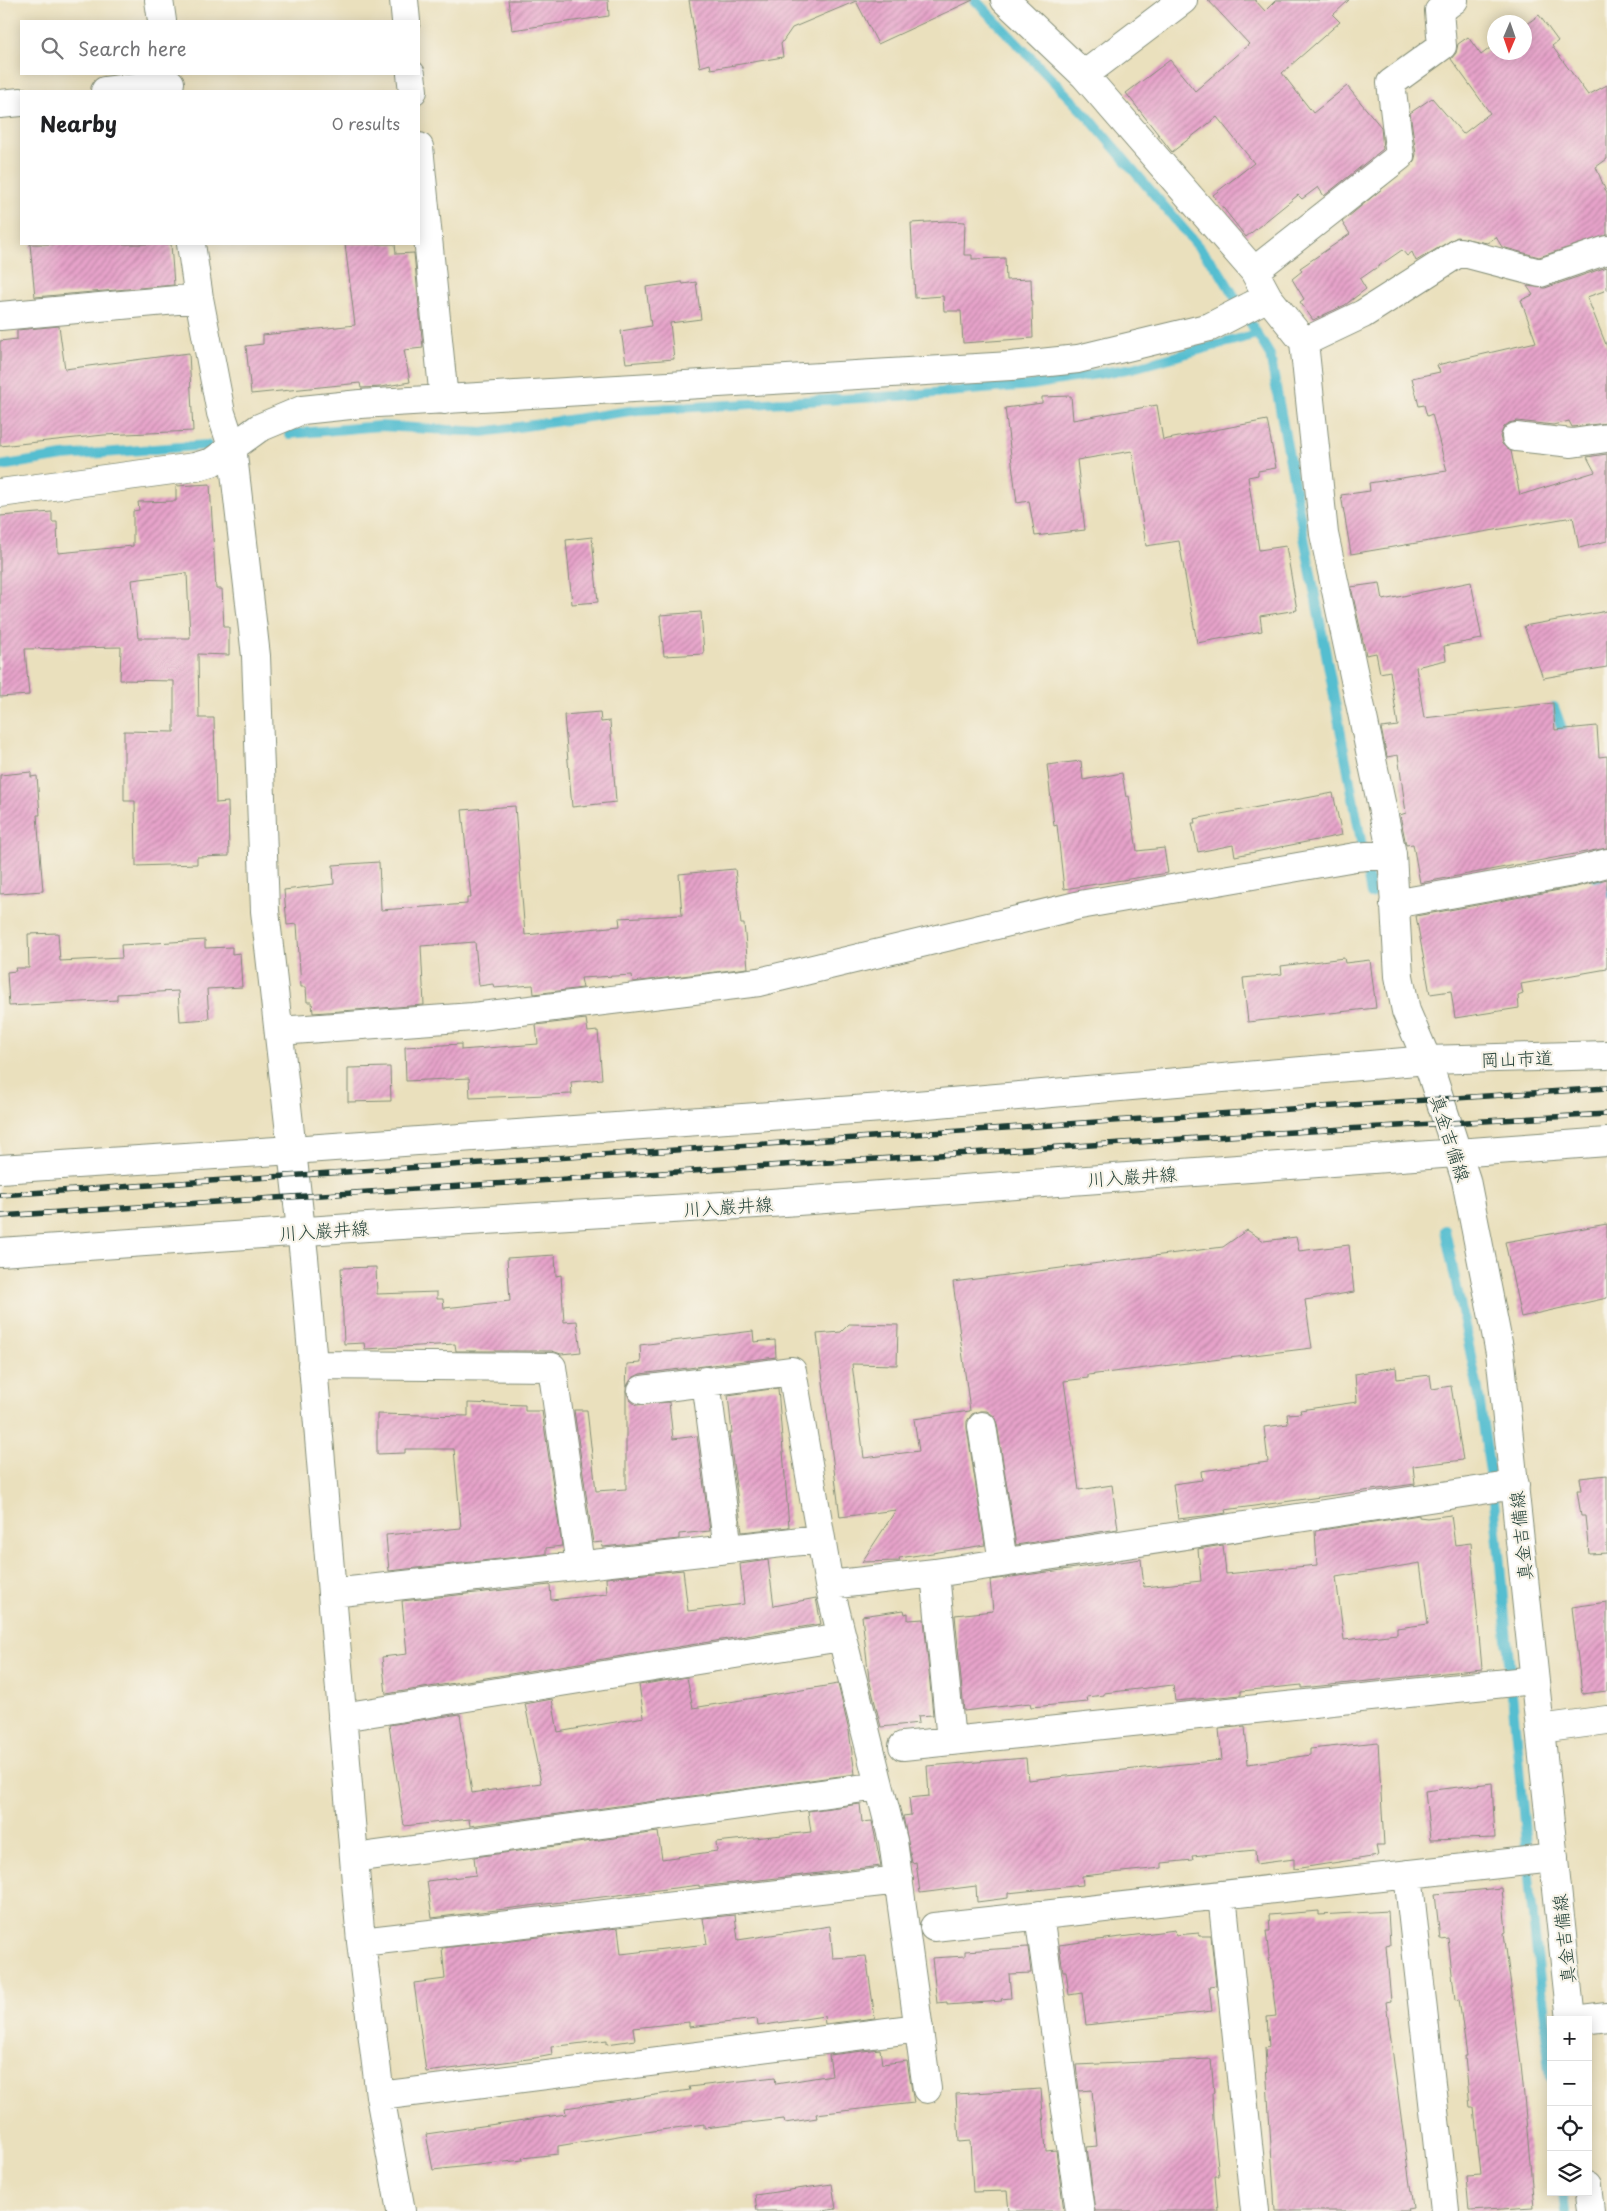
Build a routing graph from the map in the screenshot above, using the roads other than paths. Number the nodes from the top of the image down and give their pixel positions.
1 (159, 0) edge
2 (404, 0) edge
3 (1004, 0) edge
4 (1182, 0) edge
5 (1454, 0) edge
6 (162, 20) edge
7 (406, 20) edge
8 (411, 75) edge
9 (1084, 75) junction
10 (170, 83) edge
11 (113, 90) edge
12 (413, 90) edge
13 (20, 102) edge
14 (0, 104) edge
15 (420, 157) edge
16 (191, 245) edge
17 (1607, 250) edge
18 (1254, 271) junction
19 (1268, 297) junction
20 (199, 298) junction
21 (0, 316) edge
22 (1304, 342) junction
23 (444, 400) junction
24 (1516, 437) dead end
25 (1607, 438) edge
26 (232, 446) junction
27 (0, 493) edge
28 (1376, 855) junction
29 (1596, 866) edge
30 (1394, 904) junction
31 (279, 1031) junction
32 (1607, 1055) edge
33 (1426, 1060) junction
34 (1607, 1142) edge
35 (292, 1150) junction
36 (1456, 1152) junction
37 (0, 1169) edge
38 (302, 1232) junction
39 (0, 1252) edge
40 (312, 1365) junction
41 (706, 1381) junction
42 (642, 1390) dead end
43 (982, 1426) dead end
44 (1498, 1488) junction
45 (819, 1539) junction
46 (728, 1550) junction
47 (1003, 1562) junction
48 (580, 1565) junction
49 (935, 1573) junction
50 (828, 1585) junction
51 (332, 1593) junction
52 (841, 1637) junction
53 (1528, 1681) junction
54 (342, 1717) junction
55 (1607, 1720) edge
56 (1540, 1728) junction
57 (951, 1741) junction
58 (902, 1746) dead end
59 (879, 1786) junction
60 (354, 1858) junction
61 (1546, 1859) junction
62 (1408, 1874) junction
63 (899, 1880) junction
64 (1222, 1895) junction
65 (1039, 1915) junction
66 (934, 1927) dead end
67 (361, 1942) junction
68 (1570, 2016) edge
69 (1607, 2017) edge
70 (1592, 2019) edge
71 (919, 2028) junction
72 (927, 2090) dead end
73 (380, 2096) junction
74 (1589, 2196) edge
75 (401, 2211) edge
76 (1080, 2211) edge
77 (1255, 2211) edge
78 (1445, 2211) edge
79 (1591, 2211) edge

1 - 6 street
2 - 7 street
3 - 9 street
4 - 9 street
5 - 18 street
8 - 12 street
9 - 18 street
10 - 11 street
13 - 14 street
15 - 23 street
16 - 20 street
17 - 22 street
18 - 19 street
19 - 22 street
19 - 23 street
20 - 21 street
20 - 26 street
22 - 28 street, 真金吉備線
23 - 26 street
24 - 25 street
26 - 27 street
26 - 31 street
28 - 30 street, 真金吉備線
28 - 31 street
29 - 30 street
30 - 33 street, 真金吉備線
31 - 35 street
32 - 33 street, 岡山市道
33 - 35 street
33 - 36 street, 真金吉備線
34 - 36 street
35 - 37 street
35 - 38 street
36 - 38 street, 川入巌井線
36 - 44 street, 真金吉備線
38 - 39 street, 川入巌井線
38 - 40 street
40 - 48 street
40 - 51 street
41 - 42 street
41 - 45 street
41 - 46 street
43 - 47 street
44 - 47 street
44 - 53 street, 真金吉備線
45 - 46 street
45 - 50 street
46 - 48 street
47 - 49 street
48 - 51 street
49 - 50 street
49 - 57 street
50 - 52 street
51 - 54 street
52 - 54 street
52 - 59 street
53 - 56 street, 真金吉備線
53 - 57 street
54 - 60 street
55 - 56 street
56 - 61 street, 真金吉備線
57 - 58 street
59 - 60 street
59 - 63 street
60 - 67 street
61 - 62 street
61 - 68 street, 真金吉備線
62 - 64 street
62 - 78 street
63 - 67 street
63 - 71 street
64 - 65 street
64 - 77 street
65 - 66 street
65 - 76 street
67 - 73 street
69 - 70 street
71 - 72 street
71 - 73 street
73 - 75 street
74 - 79 street

